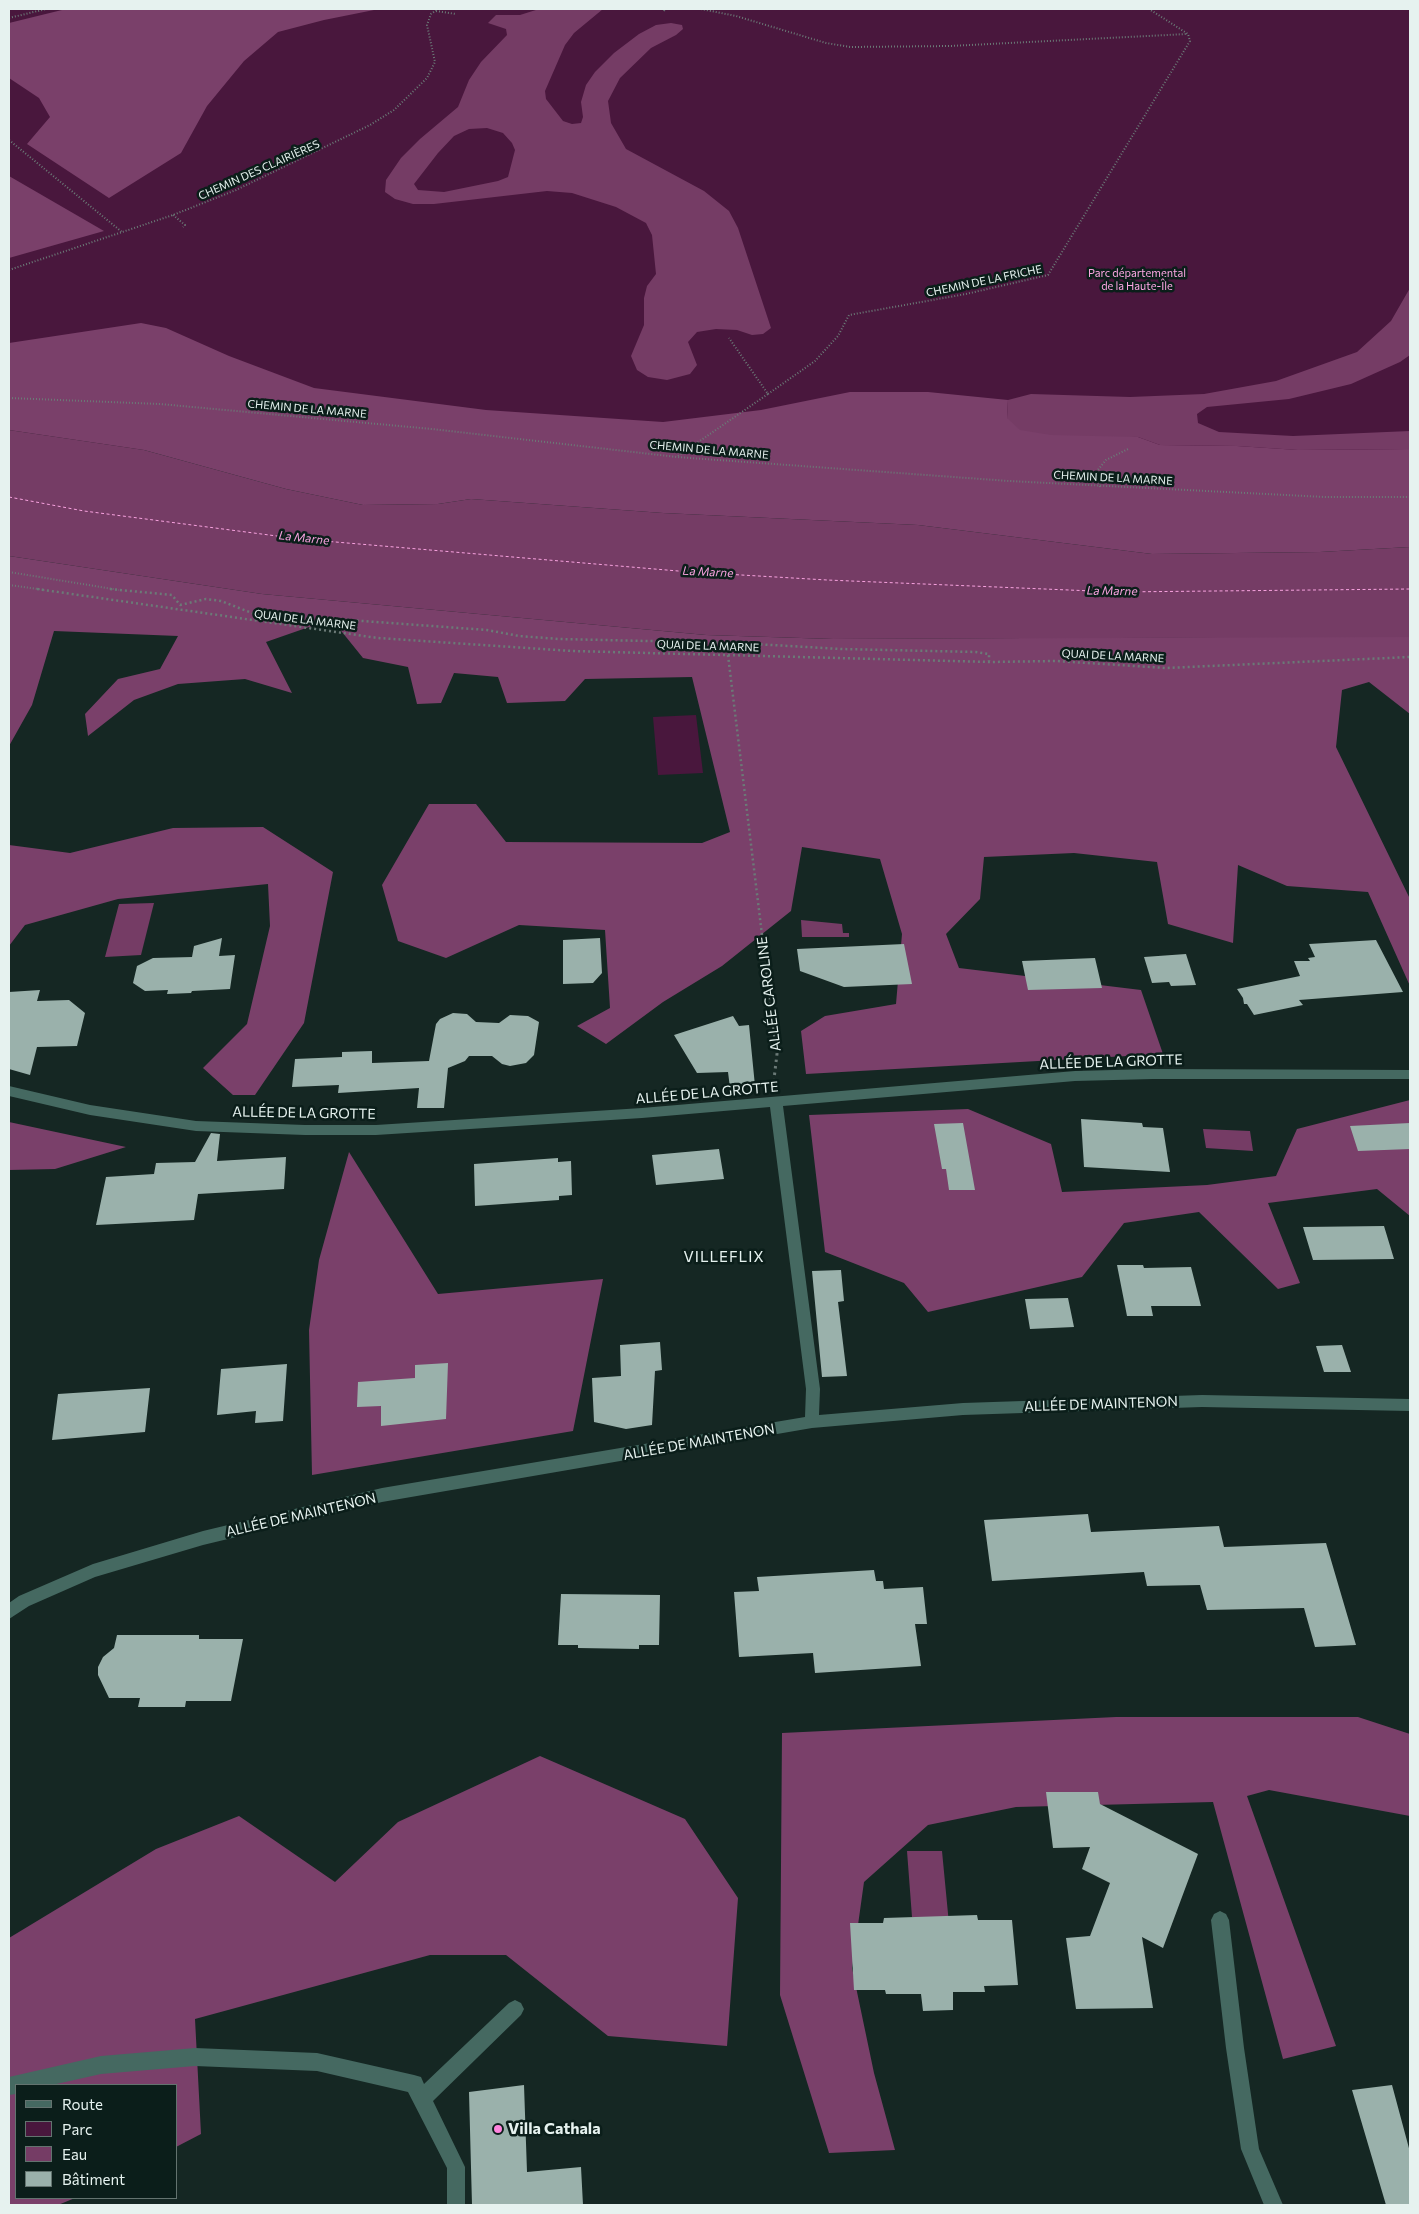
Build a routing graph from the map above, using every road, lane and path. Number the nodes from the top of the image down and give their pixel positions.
1 (46, 9) edge
2 (701, 9) edge
3 (1149, 9) edge
4 (437, 10) edge
5 (456, 14) dead end
6 (9, 18) edge
7 (1188, 34) junction
8 (9, 140) edge
9 (9, 144) edge
10 (14, 145) junction
11 (173, 215) junction
12 (183, 227) dead end
13 (122, 232) junction
14 (9, 270) edge
15 (729, 338) dead end
16 (768, 394) junction
17 (9, 398) edge
18 (1128, 449) dead end
19 (677, 457) junction
20 (1100, 487) junction
21 (1410, 497) edge
22 (9, 572) edge
23 (9, 584) edge
24 (728, 655) junction
25 (1410, 656) edge
26 (990, 662) junction
27 (1410, 1075) edge
28 (9, 1091) edge
29 (776, 1102) junction
30 (1410, 1405) edge
31 (812, 1422) junction
32 (9, 1612) edge
33 (1220, 1920) dead end
34 (515, 2009) dead end
35 (18, 2084) edge
36 (422, 2100) junction
37 (456, 2205) edge
38 (1274, 2205) edge

1 - 6 path
2 - 7 path
3 - 7 path
4 - 5 path
4 - 11 path, CHEMIN DES CLAIRIÈRES
7 - 16 path, CHEMIN DE LA FRICHE
8 - 10 path
9 - 10 path
10 - 13 path
11 - 12 path
11 - 13 path, CHEMIN DES CLAIRIÈRES
13 - 14 path, CHEMIN DES CLAIRIÈRES
15 - 16 path
16 - 19 path, CHEMIN DE LA FRICHE
17 - 19 path, CHEMIN DE LA MARNE
18 - 20 path
19 - 20 path, CHEMIN DE LA MARNE
20 - 21 path, CHEMIN DE LA MARNE
22 - 26 path
23 - 24 path, QUAI DE LA MARNE
24 - 26 path, QUAI DE LA MARNE
24 - 29 path, ALLÉE CAROLINE
25 - 26 path, QUAI DE LA MARNE
27 - 29 street, ALLÉE DE LA GROTTE
28 - 29 street, ALLÉE DE LA GROTTE
29 - 31 street
30 - 31 street, ALLÉE DE MAINTENON
31 - 32 street, ALLÉE DE MAINTENON
33 - 38 street
34 - 36 street
35 - 36 street
36 - 37 street

